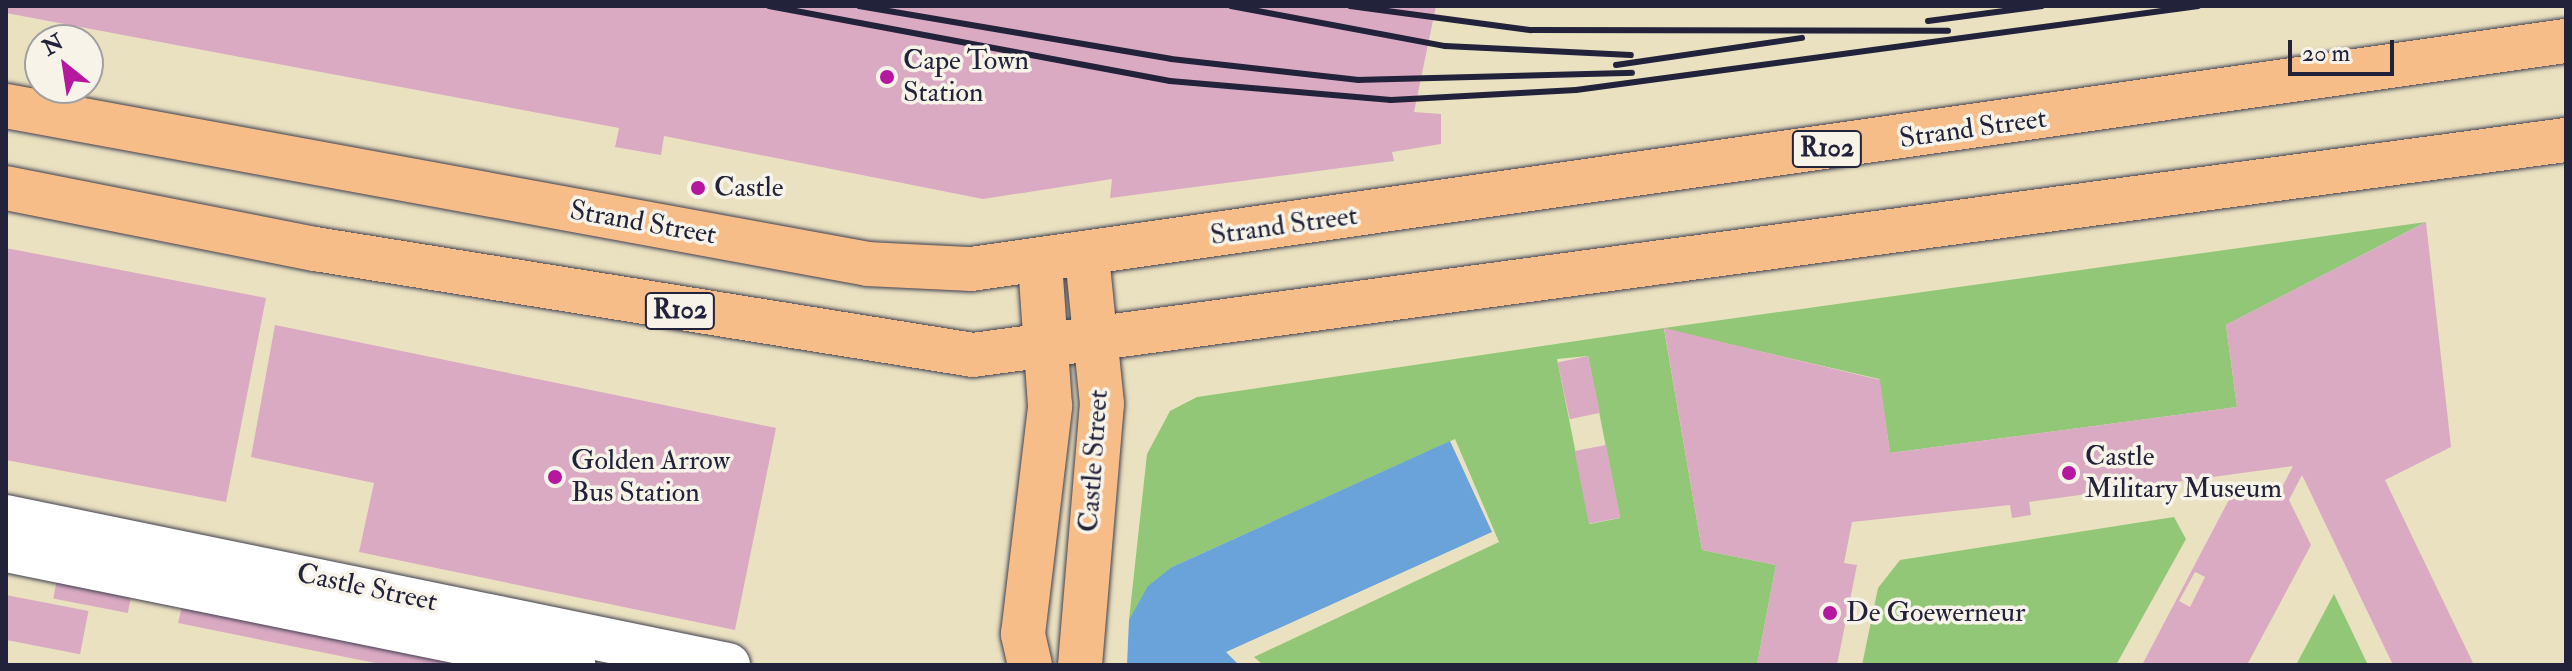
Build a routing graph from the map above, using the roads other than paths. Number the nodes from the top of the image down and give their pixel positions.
1 (2566, 41) edge
2 (6, 106) edge
3 (2566, 140) edge
4 (6, 188) edge
5 (1087, 257) junction
6 (1040, 263) junction
7 (1098, 343) junction
8 (1047, 350) junction
9 (6, 517) edge
10 (6, 550) edge
11 (573, 665) edge
12 (728, 665) edge
13 (1030, 665) edge
14 (1080, 665) edge

1 - 5 main road, Strand Street / R102
2 - 6 main road, Strand Street / R102
3 - 7 main road, R102
4 - 8 main road, R102
5 - 6 main road, Strand Street / R102
5 - 7 main road, Castle Street
6 - 8 main road, Castle Street
7 - 8 main road, R102
7 - 14 main road, Castle Street
8 - 13 main road, Castle Street
9 - 12 street, Castle Street
10 - 11 street

